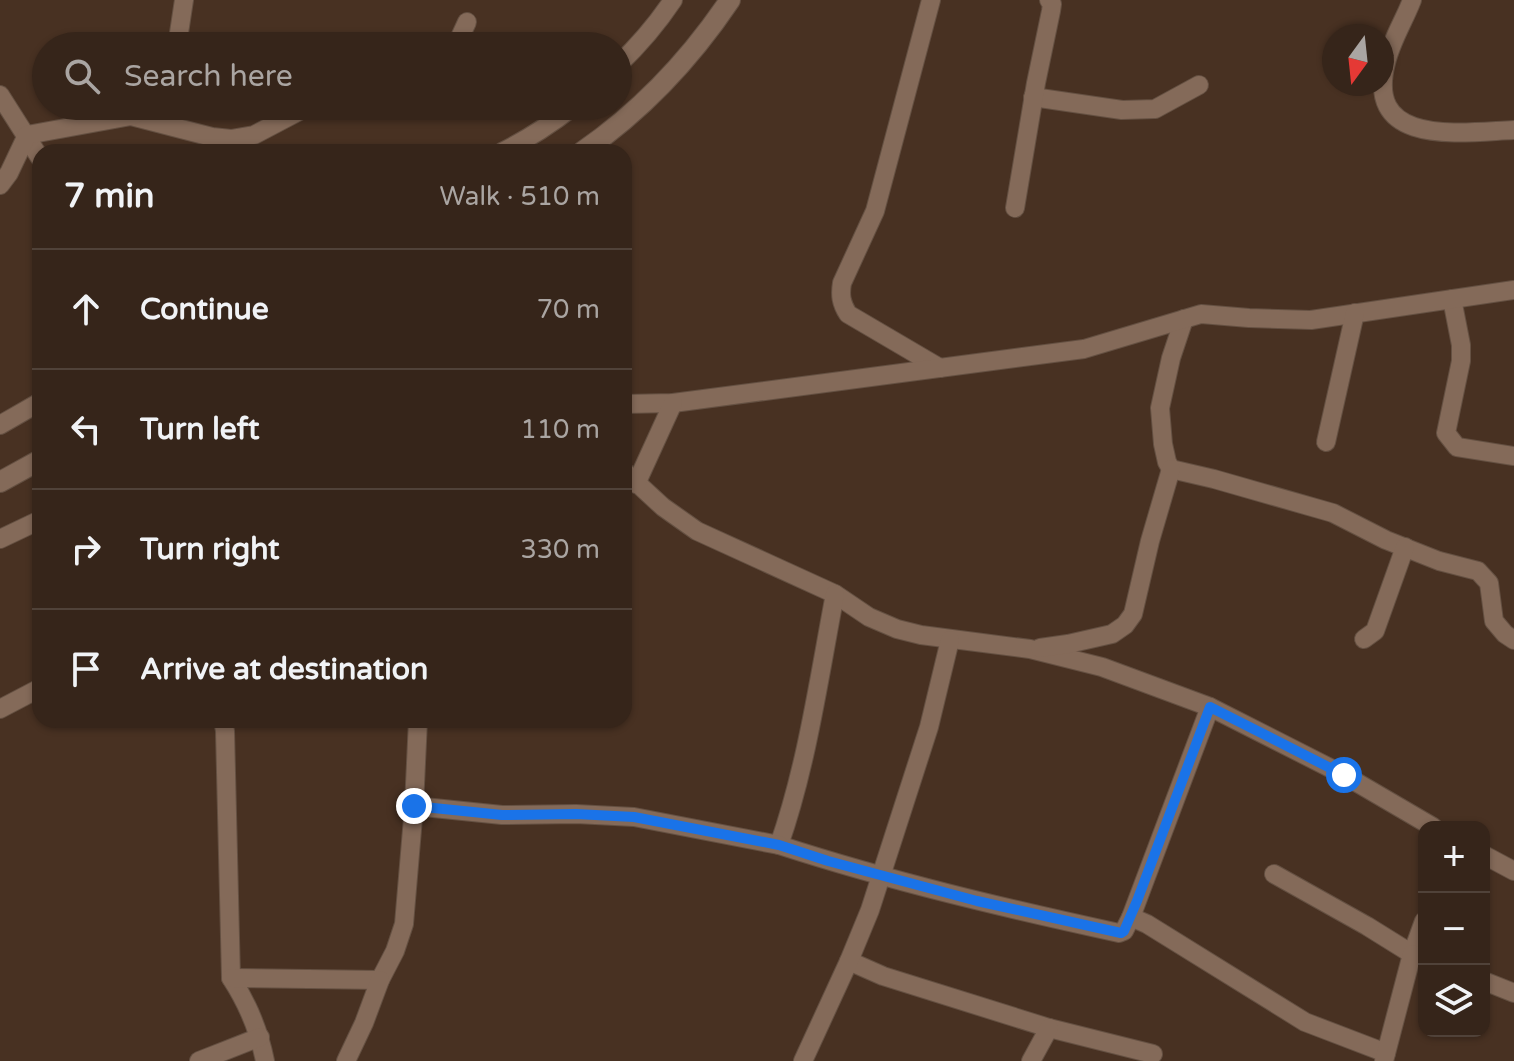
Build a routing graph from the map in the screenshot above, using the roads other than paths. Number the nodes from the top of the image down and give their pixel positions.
1 (184, 0) edge
2 (673, 0) edge
3 (730, 0) edge
4 (931, 0) edge
5 (1049, 0) edge
6 (1412, 0) edge
7 (467, 22) dead end
8 (179, 32) edge
9 (462, 32) edge
10 (632, 52) edge
11 (1199, 85) dead end
12 (0, 95) edge
13 (1033, 97) junction
14 (632, 112) edge
15 (109, 120) edge
16 (146, 120) edge
17 (282, 120) edge
18 (557, 120) edge
19 (622, 120) edge
20 (1514, 130) edge
21 (27, 135) junction
22 (32, 144) edge
23 (517, 144) edge
24 (592, 144) edge
25 (3, 177) edge
26 (1015, 208) dead end
27 (1514, 290) edge
28 (1452, 299) junction
29 (1355, 313) junction
30 (1184, 319) junction
31 (940, 368) junction
32 (673, 403) junction
33 (632, 404) edge
34 (32, 407) edge
35 (0, 425) edge
36 (1326, 442) dead end
37 (1514, 456) edge
38 (32, 464) edge
39 (1171, 469) junction
40 (632, 475) edge
41 (632, 480) edge
42 (0, 482) edge
43 (32, 524) edge
44 (0, 539) edge
45 (1405, 547) junction
46 (835, 594) junction
47 (1364, 639) dead end
48 (950, 640) junction
49 (1514, 640) edge
50 (1030, 649) junction
51 (32, 692) edge
52 (1210, 707) junction
53 (0, 709) edge
54 (224, 728) edge
55 (418, 728) edge
56 (414, 806) junction
57 (1423, 821) edge
58 (779, 845) junction
59 (1490, 858) edge
60 (1514, 871) edge
61 (1274, 874) dead end
62 (882, 875) junction
63 (1131, 917) junction
64 (1418, 956) edge
65 (849, 961) junction
66 (231, 978) junction
67 (380, 980) junction
68 (1490, 983) edge
69 (1514, 993) edge
70 (1049, 1028) junction
71 (260, 1037) junction
72 (1153, 1054) dead end
73 (1385, 1057) edge
74 (199, 1061) edge
75 (265, 1061) edge
76 (346, 1061) edge
77 (803, 1061) edge
78 (1031, 1061) edge

1 - 8 street
2 - 10 street
3 - 14 main road
4 - 31 street
5 - 13 street
6 - 20 street
7 - 9 street
11 - 13 street
12 - 21 street
13 - 26 street
15 - 21 street
16 - 17 street
18 - 23 street
19 - 24 main road
21 - 22 street
21 - 25 street
27 - 28 street
28 - 29 street
28 - 37 street
29 - 30 street
29 - 36 street
30 - 31 street
30 - 39 street
31 - 32 street
32 - 33 street
32 - 40 street
34 - 35 street
38 - 42 main road
39 - 45 street
39 - 50 street
41 - 46 street
43 - 44 street
45 - 47 street
45 - 49 street
46 - 48 street
46 - 58 street
48 - 50 street
48 - 62 street
50 - 52 street
51 - 53 street
52 - 57 street
52 - 63 street
54 - 66 street
55 - 56 street
56 - 58 street
56 - 67 street
58 - 62 street
59 - 60 street
61 - 64 street
62 - 63 street
62 - 65 street
63 - 73 street
64 - 73 street
65 - 70 street
65 - 77 street
66 - 67 street
66 - 71 street
67 - 76 street
68 - 69 street
70 - 72 street
70 - 78 street
71 - 74 street
71 - 75 street

